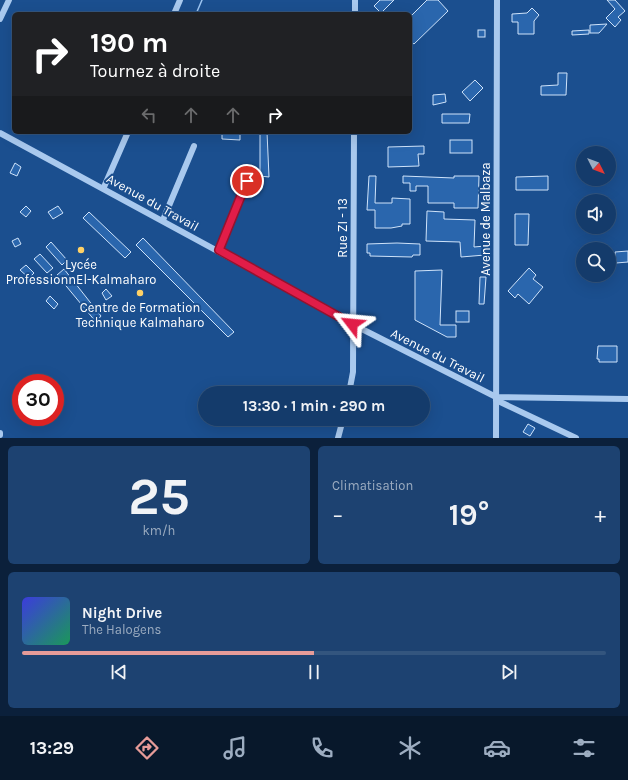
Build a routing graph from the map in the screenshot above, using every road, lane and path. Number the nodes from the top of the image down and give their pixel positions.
1 (8, 0) edge
2 (180, 0) edge
3 (355, 0) edge
4 (497, 0) edge
5 (175, 12) edge
6 (355, 12) edge
7 (0, 19) edge
8 (0, 133) edge
9 (127, 134) edge
10 (354, 134) edge
11 (194, 146) dead end
12 (247, 181) dead end
13 (104, 187) junction
14 (163, 220) junction
15 (219, 250) junction
16 (352, 324) junction
17 (350, 386) edge
18 (496, 398) junction
19 (628, 399) edge
20 (341, 426) edge
21 (338, 438) edge
22 (496, 438) edge
23 (576, 438) edge

1 - 7 street
2 - 5 street
3 - 6 street
4 - 18 street, Avenue de Malbaza
8 - 13 street, Avenue du Travail
9 - 13 street
10 - 16 street, Rue ZI - 13
11 - 14 street
12 - 15 street
13 - 14 street, Avenue du Travail
14 - 15 street, Avenue du Travail
15 - 16 street, Avenue du Travail
16 - 17 street, Rue ZI - 13
16 - 18 street, Avenue du Travail
18 - 19 street, Avenue du Travail
18 - 22 street, Avenue de Malbaza
18 - 23 street
20 - 21 street

